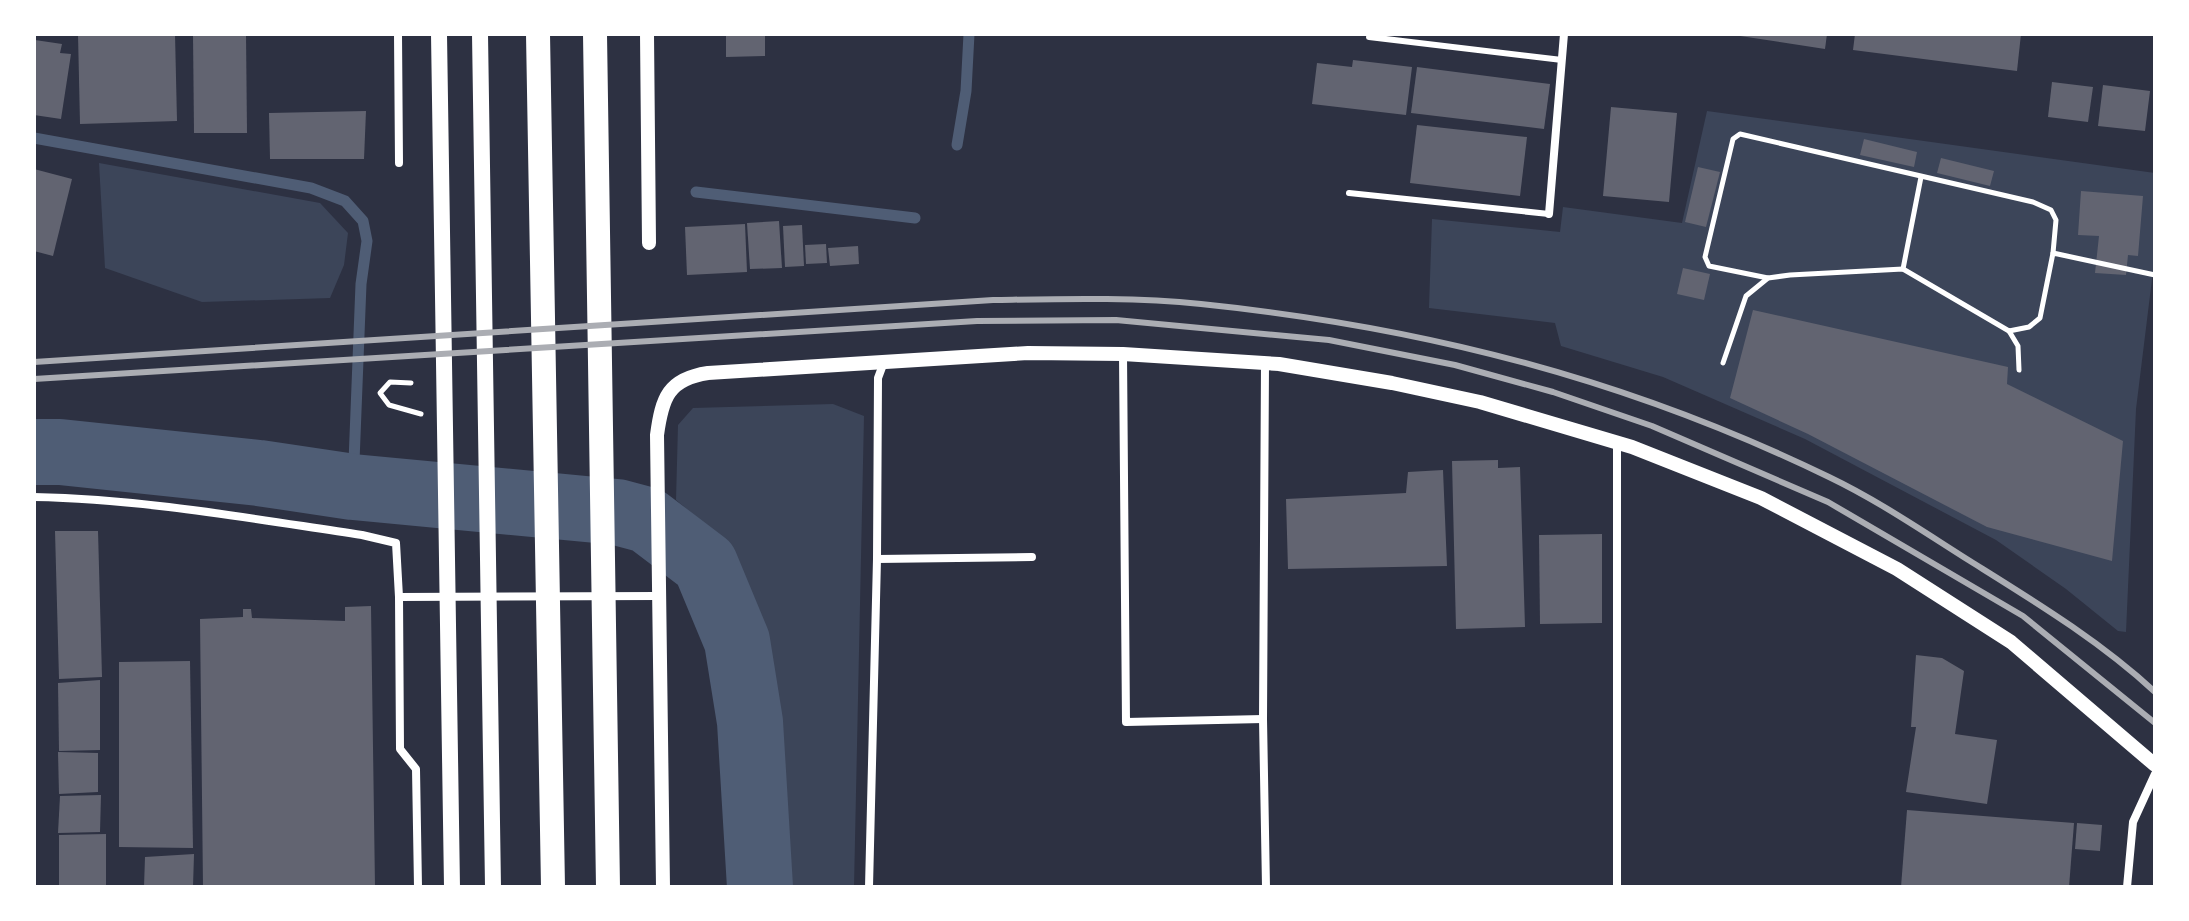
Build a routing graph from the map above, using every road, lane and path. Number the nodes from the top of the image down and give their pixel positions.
1 (398, 34) edge
2 (439, 34) edge
3 (480, 34) edge
4 (538, 34) edge
5 (595, 34) edge
6 (647, 34) edge
7 (1564, 34) edge
8 (1369, 37) dead end
9 (1562, 60) junction
10 (399, 163) dead end
11 (1921, 177) junction
12 (1349, 193) dead end
13 (1549, 214) joint
14 (649, 243) dead end
15 (2053, 253) junction
16 (1903, 269) junction
17 (2155, 275) edge
18 (1768, 278) junction
19 (2009, 331) junction
20 (1123, 354) junction
21 (884, 362) junction
22 (1265, 363) junction
23 (1723, 363) dead end
24 (2019, 370) dead end
25 (411, 383) dead end
26 (430, 416) dead end
27 (1617, 442) junction
28 (34, 497) edge
29 (1032, 557) dead end
30 (877, 559) junction
31 (660, 596) junction
32 (399, 597) junction
33 (1263, 719) junction
34 (2155, 765) edge
35 (2155, 774) edge
36 (418, 887) edge
37 (452, 887) edge
38 (493, 887) edge
39 (553, 887) edge
40 (608, 887) edge
41 (663, 887) edge
42 (869, 887) edge
43 (1266, 887) edge
44 (1617, 887) edge
45 (2127, 887) edge

1 - 10 street
2 - 37 main road
3 - 38 main road
4 - 39 highway
5 - 40 highway
6 - 14 street
7 - 9 street
8 - 9 lane
9 - 13 street
11 - 15 path
11 - 16 path
11 - 18 path
12 - 13 lane
15 - 17 path
15 - 19 path
16 - 18 path
16 - 19 path
18 - 23 path
19 - 24 path
20 - 21 street
20 - 22 street
20 - 33 street
21 - 30 street
21 - 31 street
22 - 27 street
22 - 33 street
25 - 26 path
27 - 34 street
27 - 44 street
28 - 32 street
29 - 30 street
30 - 42 street
31 - 32 street
31 - 41 street
32 - 36 street
33 - 43 street
35 - 45 street

